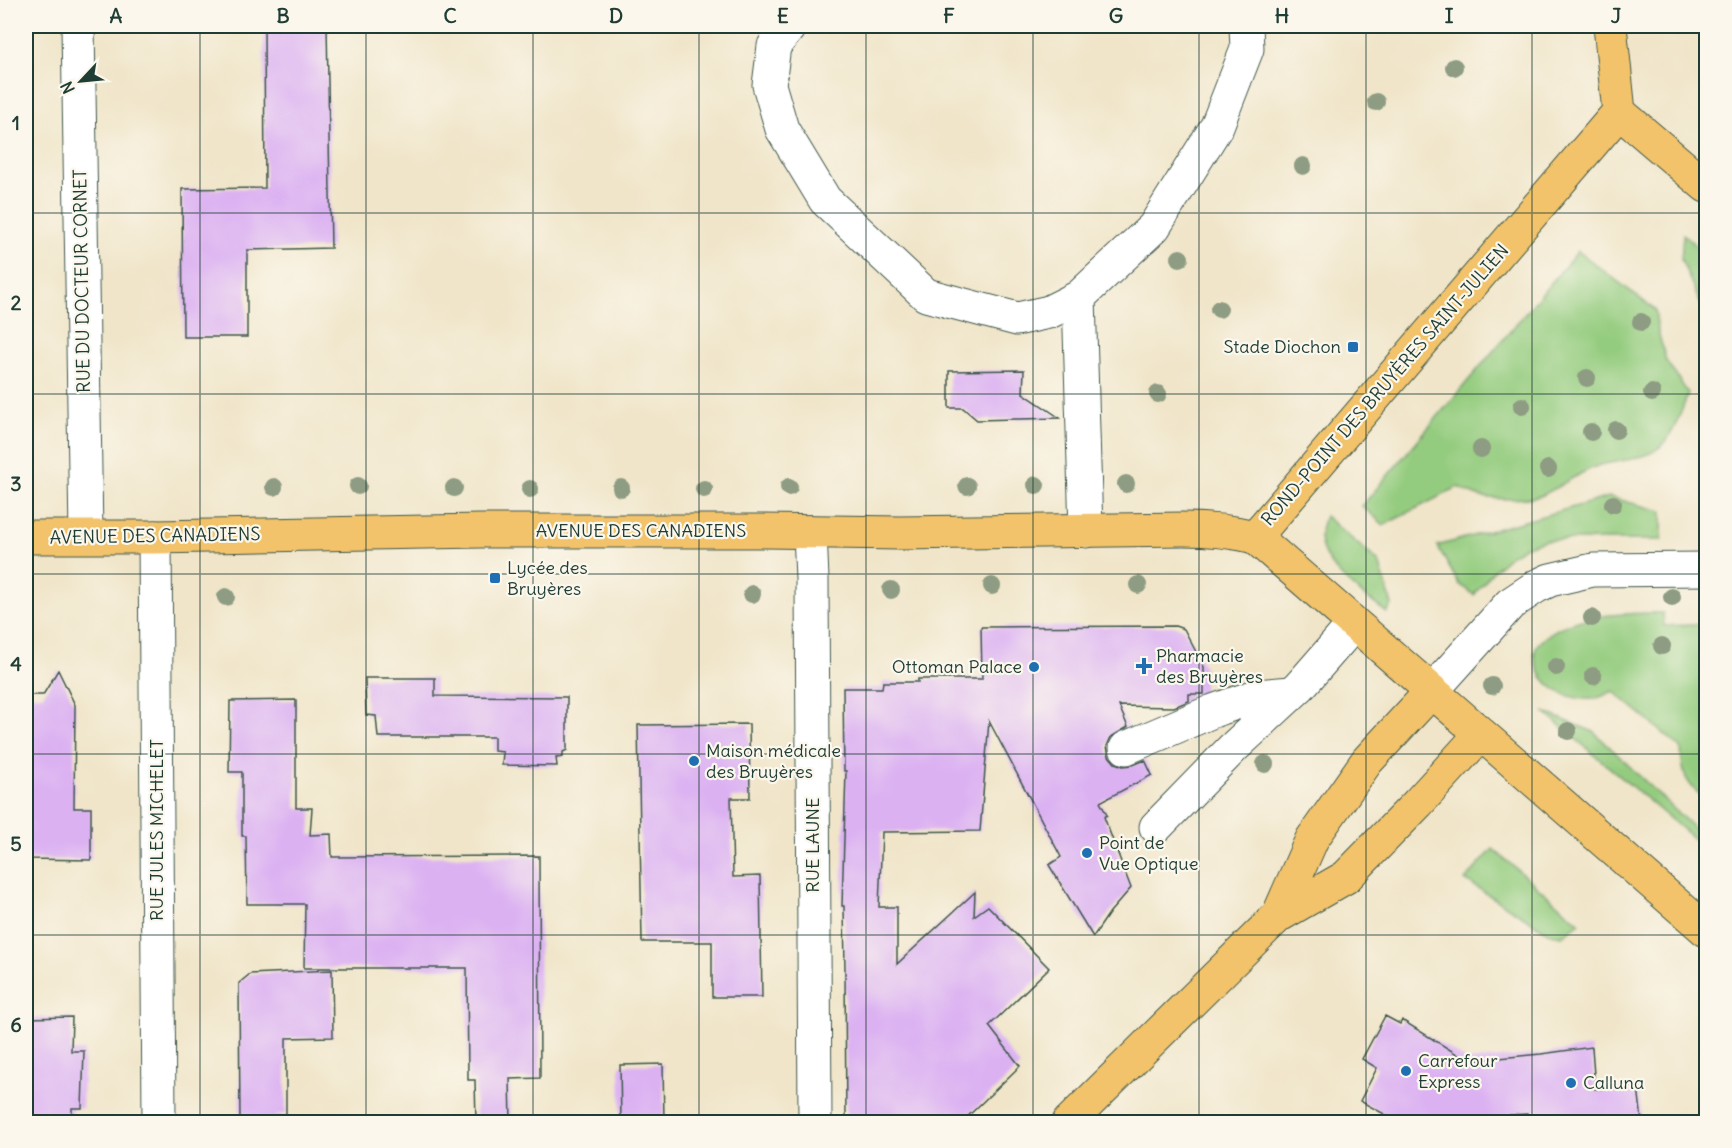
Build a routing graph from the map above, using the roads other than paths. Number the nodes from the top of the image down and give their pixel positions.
1 (78, 26) edge
2 (790, 26) edge
3 (1246, 26) edge
4 (1610, 26) edge
5 (1619, 112) junction
6 (1707, 186) edge
7 (1079, 297) junction
8 (1086, 531) junction
9 (810, 532) junction
10 (86, 536) junction
11 (26, 537) edge
12 (155, 537) junction
13 (1255, 537) junction
14 (1707, 569) edge
15 (1354, 624) junction
16 (1431, 692) junction
17 (1292, 693) junction
18 (1481, 734) junction
19 (1126, 748) dead end
20 (1156, 827) dead end
21 (1278, 916) junction
22 (1707, 930) edge
23 (159, 1122) edge
24 (815, 1122) edge
25 (1069, 1122) edge

1 - 10 street, RUE DU DOCTEUR CORNET
2 - 7 street
3 - 7 street
4 - 5 main road
5 - 6 main road
5 - 13 main road, ROND-POINT DES BRUYÈRES SAINT-JULIEN
7 - 8 street
8 - 9 main road, AVENUE DES CANADIENS
8 - 13 main road, AVENUE DES CANADIENS
9 - 12 main road, AVENUE DES CANADIENS
9 - 24 street, RUE LAUNE
10 - 11 main road, AVENUE DES CANADIENS
10 - 12 main road, AVENUE DES CANADIENS
12 - 23 street, RUE JULES MICHELET
13 - 15 main road, ROND-POINT DES BRUYÈRES SAINT-JULIEN
14 - 16 street
15 - 16 main road, ROND-POINT DES BRUYÈRES SAINT-JULIEN
15 - 17 street
16 - 18 main road, ROND-POINT DES BRUYÈRES SAINT-JULIEN
16 - 21 main road
17 - 19 street
17 - 20 street
18 - 21 main road
18 - 22 main road, ROND-POINT DES BRUYÈRES SAINT-JULIEN
21 - 25 main road

